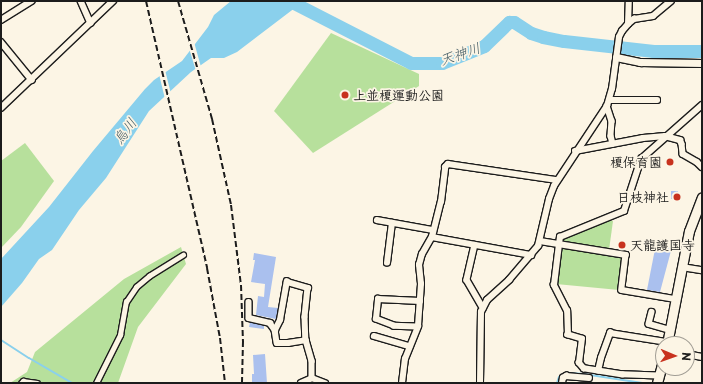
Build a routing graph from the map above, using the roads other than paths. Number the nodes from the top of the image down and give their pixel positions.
1 (32, 1) edge
2 (81, 1) edge
3 (113, 1) edge
4 (629, 1) edge
5 (671, 1) edge
6 (1, 20) edge
7 (91, 23) junction
8 (628, 24) junction
9 (1, 42) edge
10 (617, 54) junction
11 (702, 63) edge
12 (32, 80) junction
13 (657, 100) dead end
14 (608, 103) junction
15 (702, 105) edge
16 (1, 108) edge
17 (665, 136) junction
18 (613, 144) junction
19 (575, 151) junction
20 (702, 167) edge
21 (557, 180) junction
22 (702, 198) edge
23 (699, 209) edge
24 (377, 220) dead end
25 (392, 223) junction
26 (433, 230) junction
27 (432, 237) junction
28 (540, 241) junction
29 (559, 244) junction
30 (474, 245) junction
31 (183, 255) dead end
32 (531, 255) junction
33 (387, 263) dead end
34 (682, 266) junction
35 (702, 270) edge
36 (675, 299) junction
37 (420, 301) junction
38 (249, 302) dead end
39 (483, 308) junction
40 (652, 312) dead end
41 (417, 327) junction
42 (275, 330) junction
43 (670, 330) junction
44 (374, 336) dead end
45 (669, 336) edge
46 (306, 340) junction
47 (655, 341) edge
48 (410, 346) junction
49 (598, 371) junction
50 (589, 376) edge
51 (312, 378) junction
52 (658, 380) edge
53 (21, 383) edge
54 (37, 383) edge
55 (96, 383) edge
56 (301, 383) edge
57 (325, 383) edge
58 (402, 383) edge
59 (480, 383) edge
60 (562, 383) edge

1 - 6 street
2 - 7 street
3 - 7 street
4 - 8 street
5 - 8 street
7 - 12 street
8 - 10 street
9 - 12 street
10 - 11 street
10 - 14 street
12 - 16 street
13 - 14 street
14 - 18 street
14 - 19 street
15 - 17 street
17 - 18 street
17 - 20 street
17 - 29 street
18 - 19 street
19 - 21 street
21 - 26 street
21 - 28 street
22 - 23 main road
23 - 34 main road
24 - 25 street
25 - 26 street
25 - 33 street
26 - 27 street
27 - 30 street
27 - 37 street
28 - 29 street
28 - 32 street
29 - 36 street
29 - 50 street
30 - 32 street
30 - 39 street
31 - 55 street
32 - 39 street
34 - 35 street
34 - 36 main road
36 - 43 main road
37 - 41 street
37 - 41 street
38 - 42 street
39 - 59 street
40 - 43 street
41 - 48 street
42 - 46 street
42 - 46 street
43 - 45 main road
44 - 48 street
46 - 51 street
47 - 49 street
48 - 58 street
49 - 50 street
49 - 52 street
50 - 60 street
51 - 56 street
51 - 57 street
53 - 54 street

